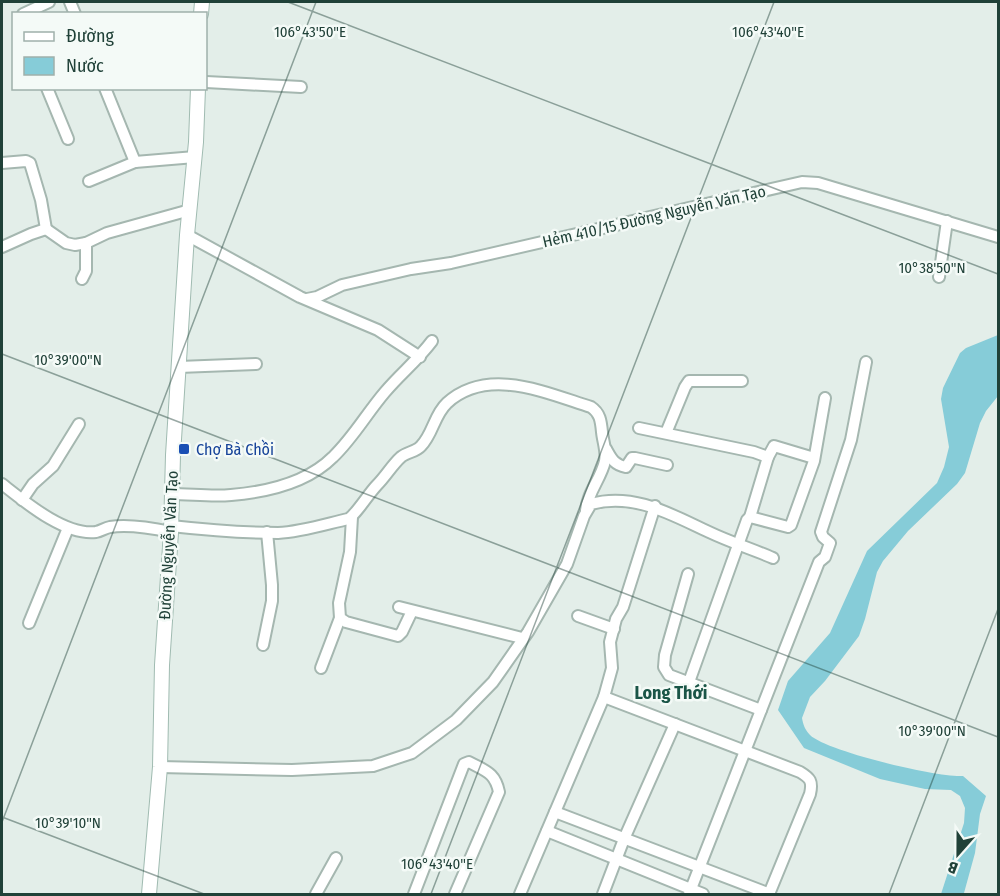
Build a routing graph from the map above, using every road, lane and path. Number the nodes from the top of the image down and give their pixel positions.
1 (49, 2) edge
2 (27, 12) edge
3 (207, 82) edge
4 (301, 87) dead end
5 (48, 90) edge
6 (106, 90) edge
7 (198, 90) edge
8 (68, 139) dead end
9 (195, 157) junction
10 (135, 162) junction
11 (2, 163) edge
12 (89, 181) dead end
13 (190, 210) junction
14 (947, 222) junction
15 (46, 230) junction
16 (187, 235) junction
17 (999, 237) edge
18 (86, 243) junction
19 (2, 247) edge
20 (939, 277) dead end
21 (82, 279) dead end
22 (307, 299) junction
23 (432, 341) dead end
24 (420, 357) junction
25 (866, 362) dead end
26 (256, 364) dead end
27 (178, 367) junction
28 (742, 381) dead end
29 (825, 398) dead end
30 (79, 424) dead end
31 (639, 428) dead end
32 (666, 434) junction
33 (604, 444) junction
34 (768, 457) junction
35 (814, 458) junction
36 (667, 465) dead end
37 (2, 484) edge
38 (171, 494) junction
39 (22, 500) junction
40 (655, 506) junction
41 (586, 512) junction
42 (352, 517) junction
43 (750, 517) junction
44 (68, 528) junction
45 (171, 529) junction
46 (267, 532) junction
47 (739, 544) junction
48 (773, 558) dead end
49 (688, 574) dead end
50 (399, 607) dead end
51 (412, 610) junction
52 (578, 616) dead end
53 (340, 618) junction
54 (29, 622) dead end
55 (614, 629) junction
56 (522, 638) junction
57 (263, 645) dead end
58 (321, 668) dead end
59 (689, 682) junction
60 (604, 697) junction
61 (761, 710) junction
62 (675, 724) junction
63 (746, 751) junction
64 (160, 767) junction
65 (555, 812) junction
66 (547, 831) junction
67 (624, 839) junction
68 (336, 858) dead end
69 (616, 860) junction
70 (700, 868) junction
71 (690, 892) edge
72 (149, 894) edge
73 (316, 894) edge
74 (414, 894) edge
75 (455, 894) edge
76 (520, 894) edge
77 (603, 894) edge
78 (703, 894) edge
79 (770, 894) edge

1 - 2 street
3 - 4 street
5 - 8 street
6 - 10 street
7 - 9 main road, Đường Nguyễn Văn Tạo
9 - 10 street
9 - 13 main road, Đường Nguyễn Văn Tạo
10 - 12 street
11 - 15 street
13 - 16 main road, Đường Nguyễn Văn Tạo
13 - 18 street
14 - 17 street, Hẻm 410/15 Đường Nguyễn Văn Tạo
14 - 20 street
14 - 22 street, Hẻm 410/15 Đường Nguyễn Văn Tạo
15 - 18 street
15 - 19 street
16 - 22 street
16 - 27 main road, Đường Nguyễn Văn Tạo
18 - 21 street
22 - 24 street
23 - 24 street
24 - 38 street
25 - 61 street
26 - 27 street
27 - 38 main road, Đường Nguyễn Văn Tạo
28 - 32 street
29 - 35 street
30 - 39 street
31 - 32 street
32 - 34 street
33 - 36 street
33 - 41 street
33 - 42 street
34 - 35 street
34 - 43 street
35 - 43 street
37 - 39 street
38 - 45 main road, Đường Nguyễn Văn Tạo
39 - 44 street
40 - 41 street
40 - 47 street
40 - 55 street
41 - 56 street
42 - 46 street
42 - 53 street
43 - 47 street
44 - 45 street
44 - 54 street
45 - 46 street
45 - 64 main road, Đường Nguyễn Văn Tạo
46 - 57 street
47 - 48 street
47 - 59 street
49 - 59 street
50 - 51 street
51 - 53 street
51 - 56 street
52 - 55 street
53 - 58 street
55 - 60 street
56 - 64 street
59 - 61 street
60 - 62 street
60 - 65 street
61 - 63 street
62 - 63 street
62 - 67 street
63 - 70 street
63 - 79 street
64 - 72 main road, Đường Nguyễn Văn Tạo
65 - 66 street
65 - 67 street
66 - 69 street
66 - 76 street
67 - 69 street
67 - 70 street
68 - 73 street
69 - 71 street
69 - 77 street
70 - 71 street
70 - 79 street
71 - 78 street
74 - 75 street

